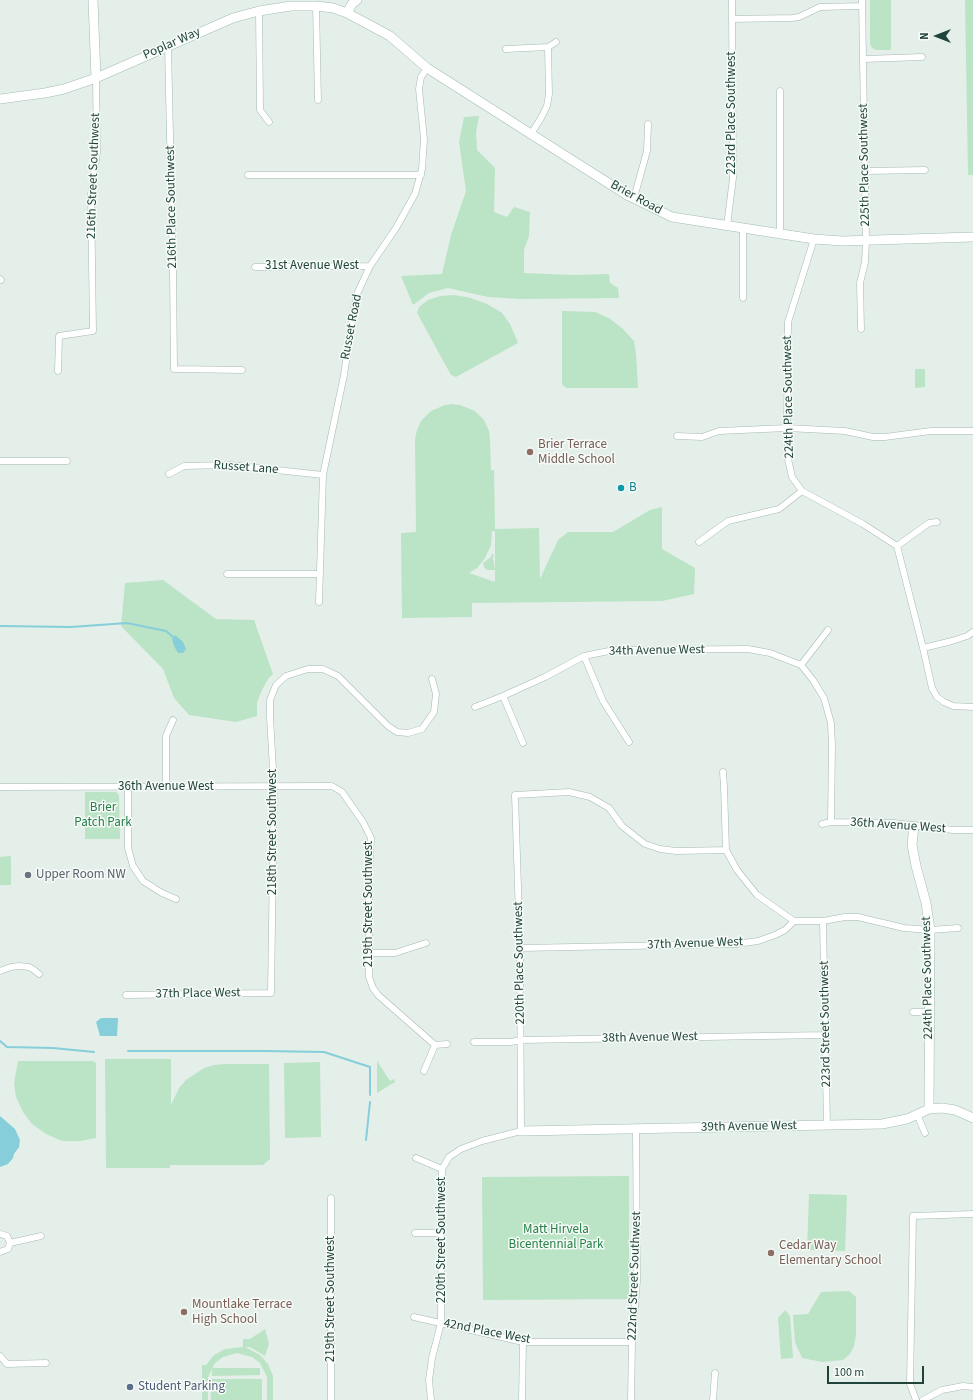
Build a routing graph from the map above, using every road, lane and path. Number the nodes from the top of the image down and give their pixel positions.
1 (93, 0) edge
2 (356, 0) edge
3 (732, 0) edge
4 (862, 3) edge
5 (316, 6) junction
6 (259, 11) junction
7 (347, 13) junction
8 (732, 19) junction
9 (556, 42) dead end
10 (168, 46) junction
11 (548, 47) junction
12 (506, 49) dead end
13 (922, 57) dead end
14 (864, 59) junction
15 (427, 68) junction
16 (96, 78) junction
17 (780, 91) dead end
18 (0, 99) edge
19 (318, 100) dead end
20 (269, 122) dead end
21 (648, 124) dead end
22 (531, 134) junction
23 (925, 170) dead end
24 (865, 171) junction
25 (421, 175) junction
26 (248, 176) dead end
27 (634, 198) junction
28 (727, 226) junction
29 (743, 228) junction
30 (780, 233) junction
31 (973, 237) edge
32 (814, 239) junction
33 (866, 240) junction
34 (255, 266) dead end
35 (370, 266) junction
36 (744, 298) dead end
37 (861, 329) dead end
38 (242, 370) dead end
39 (58, 371) dead end
40 (787, 428) junction
41 (973, 431) edge
42 (677, 436) dead end
43 (0, 461) edge
44 (67, 461) dead end
45 (169, 474) dead end
46 (323, 476) junction
47 (802, 491) junction
48 (937, 522) dead end
49 (699, 542) dead end
50 (897, 546) junction
51 (227, 574) dead end
52 (320, 574) junction
53 (319, 602) dead end
54 (828, 630) dead end
55 (973, 632) edge
56 (923, 648) junction
57 (584, 656) junction
58 (801, 665) junction
59 (432, 678) dead end
60 (503, 696) junction
61 (475, 707) dead end
62 (973, 707) edge
63 (173, 720) dead end
64 (630, 742) dead end
65 (523, 743) dead end
66 (723, 772) dead end
67 (166, 786) junction
68 (332, 786) joint
69 (0, 787) edge
70 (128, 787) junction
71 (274, 787) junction
72 (831, 822) junction
73 (822, 824) dead end
74 (914, 826) junction
75 (973, 830) edge
76 (726, 850) junction
77 (176, 899) dead end
78 (794, 921) junction
79 (824, 921) junction
80 (958, 928) dead end
81 (930, 930) junction
82 (426, 943) dead end
83 (520, 948) junction
84 (370, 953) junction
85 (0, 971) edge
86 (39, 974) dead end
87 (271, 993) joint
88 (126, 995) dead end
89 (913, 1012) dead end
90 (929, 1012) junction
91 (826, 1035) junction
92 (521, 1040) junction
93 (474, 1042) dead end
94 (447, 1044) dead end
95 (435, 1045) junction
96 (424, 1071) dead end
97 (929, 1109) junction
98 (917, 1114) junction
99 (973, 1118) edge
100 (828, 1126) junction
101 (636, 1128) junction
102 (521, 1131) junction
103 (925, 1133) dead end
104 (416, 1158) dead end
105 (442, 1169) junction
106 (331, 1198) dead end
107 (973, 1214) edge
108 (415, 1233) dead end
109 (441, 1233) junction
110 (0, 1234) edge
111 (41, 1236) dead end
112 (10, 1243) junction
113 (0, 1252) edge
114 (414, 1316) dead end
115 (441, 1323) junction
116 (523, 1342) junction
117 (632, 1342) junction
118 (0, 1356) edge
119 (46, 1364) dead end
120 (715, 1373) dead end
121 (973, 1387) edge
122 (331, 1400) edge
123 (431, 1400) edge
124 (522, 1400) edge
125 (631, 1400) edge
126 (714, 1400) edge
127 (916, 1400) edge
128 (923, 1400) edge

1 - 16 main road, 216th Street Southwest
2 - 7 main road
3 - 8 street, 223rd Place Southwest
4 - 8 street
4 - 14 street, 225th Place Southwest
5 - 6 main road, Poplar Way
5 - 7 main road, Poplar Way
5 - 19 street
6 - 10 main road, Poplar Way
6 - 20 street
7 - 15 main road, Brier Road
8 - 28 street, 223rd Place Southwest
9 - 11 street
10 - 16 main road, Poplar Way
10 - 38 street, 216th Place Southwest
11 - 12 street
11 - 22 street
13 - 14 street
14 - 24 street, 225th Place Southwest
15 - 22 main road, Brier Road
15 - 25 street, Russet Road
16 - 18 main road, Poplar Way
16 - 39 street, 216th Street Southwest
17 - 30 street
21 - 27 street
22 - 27 main road, Brier Road
23 - 24 street
24 - 33 street, 225th Place Southwest
25 - 26 street
25 - 35 street, Russet Road
27 - 28 main road, Brier Road
28 - 29 main road, Brier Road
29 - 30 main road, Brier Road
29 - 36 street
30 - 32 main road, Brier Road
31 - 33 main road, Brier Road
32 - 33 main road, Brier Road
32 - 40 street, 224th Place Southwest
33 - 37 street, 225th Place Southwest
34 - 35 street, 31st Avenue West
35 - 46 street, Russet Road
40 - 41 street
40 - 42 street
40 - 47 street, 224th Place Southwest
43 - 44 street
45 - 46 street, Russet Lane
46 - 52 street, Russet Road
47 - 49 street
47 - 50 street, 224th Place Southwest
48 - 50 street
50 - 56 street
51 - 52 street
52 - 53 street, Russet Road
54 - 58 street
55 - 56 street
56 - 62 street
57 - 58 street, 34th Avenue West
57 - 60 street, 34th Avenue West
57 - 64 street
58 - 72 street
59 - 71 street, 218th Street Southwest
60 - 61 street, 34th Avenue West
60 - 65 street
63 - 67 street
66 - 76 street
67 - 70 street, 36th Avenue West
67 - 71 street, 36th Avenue West
68 - 71 street, 36th Avenue West
68 - 84 street, 219th Street Southwest
69 - 70 street, 36th Avenue West
70 - 77 street
71 - 87 street, 218th Street Southwest
72 - 73 street, 36th Avenue West
72 - 74 street, 36th Avenue West
74 - 75 street, 36th Avenue West
74 - 81 main road, 224th Place Southwest
76 - 78 street
76 - 83 street, 220th Place Southwest
78 - 79 street
78 - 83 street, 37th Avenue West
79 - 81 street
79 - 91 street, 223rd Street Southwest
80 - 81 street
81 - 90 main road, 224th Place Southwest
82 - 84 street
83 - 92 street, 220th Place Southwest
84 - 95 street, 219th Street Southwest
85 - 86 street
87 - 88 street, 37th Place West
89 - 90 street
90 - 97 main road, 224th Place Southwest
91 - 92 street, 38th Avenue West
91 - 100 street, 223rd Street Southwest
92 - 93 street, 38th Avenue West
92 - 102 street, 220th Place Southwest
94 - 95 street
95 - 96 street
97 - 98 main road, 39th Avenue West
97 - 99 main road, 39th Avenue West
98 - 100 main road, 39th Avenue West
98 - 103 street
100 - 101 main road, 39th Avenue West
101 - 102 main road, 39th Avenue West
101 - 117 street, 222nd Street Southwest
102 - 105 street, 220th Street Southwest
104 - 105 street
105 - 109 street, 220th Street Southwest
106 - 122 street, 219th Street Southwest
107 - 127 street
108 - 109 street
109 - 115 street, 220th Street Southwest
110 - 112 street
111 - 112 street
112 - 113 street
114 - 115 street, 42nd Place West
115 - 116 street, 42nd Place West
115 - 123 street, 220th Street Southwest
116 - 117 street, 42nd Place West
116 - 124 street
117 - 125 street, 222nd Street Southwest
118 - 119 street
120 - 126 street
121 - 128 street

